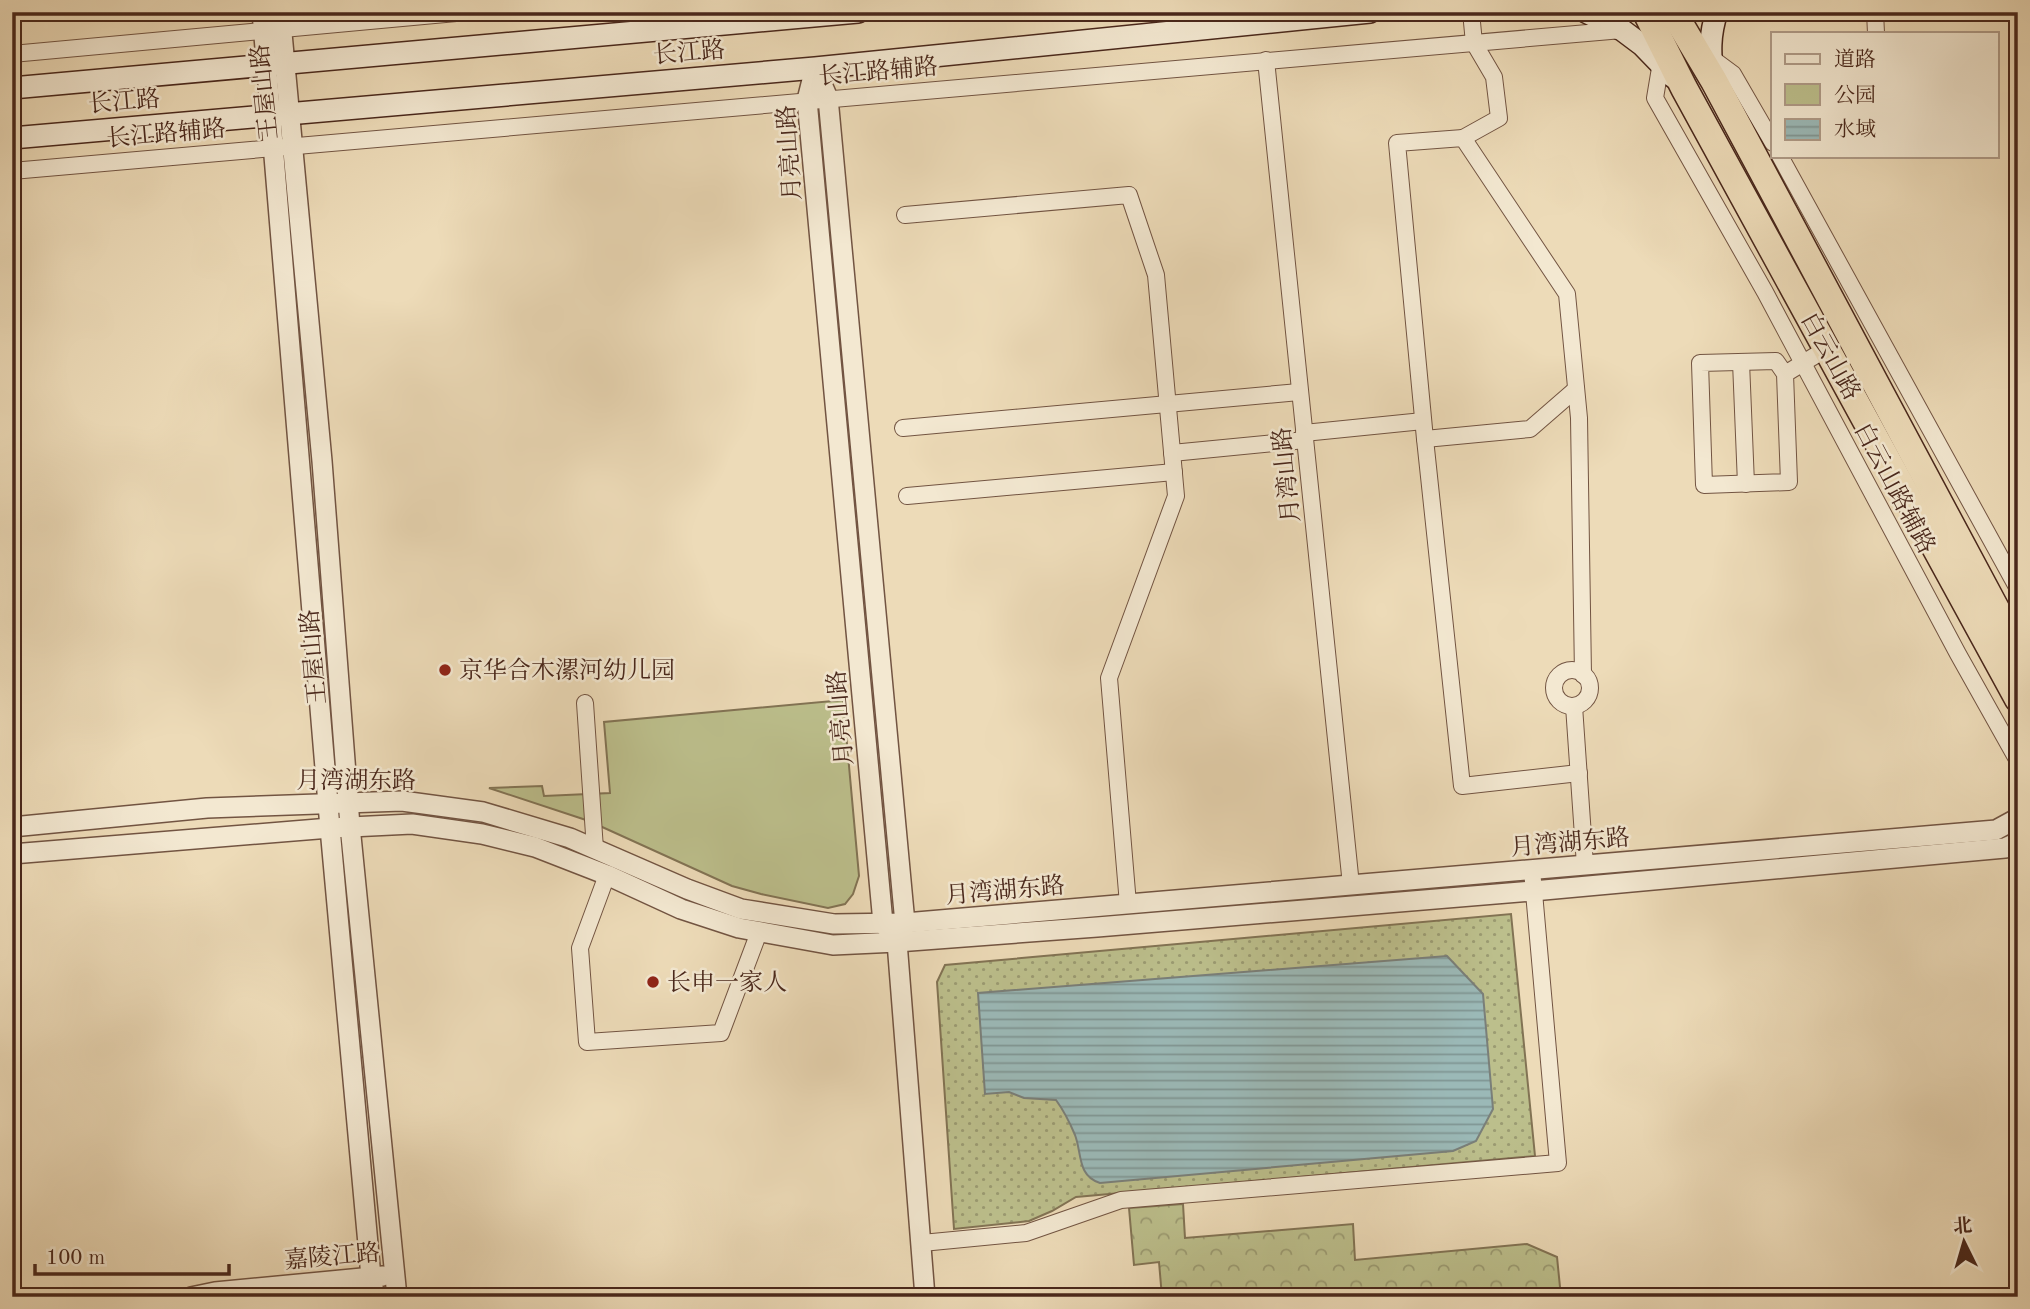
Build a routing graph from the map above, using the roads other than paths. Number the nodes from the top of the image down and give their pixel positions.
1 (467, 12) edge
2 (858, 12) edge
3 (1370, 12) edge
4 (1471, 12) edge
5 (1586, 12) edge
6 (1646, 12) edge
7 (1673, 12) edge
8 (1717, 12) edge
9 (1875, 12) edge
10 (670, 20) edge
11 (272, 21) edge
12 (1622, 30) junction
13 (1876, 32) edge
14 (1474, 43) junction
15 (12, 54) edge
16 (1688, 58) junction
17 (1266, 60) junction
18 (276, 64) junction
19 (815, 68) junction
20 (12, 88) edge
21 (828, 98) junction
22 (807, 100) junction
23 (280, 113) junction
24 (12, 138) edge
25 (1463, 138) junction
26 (1771, 140) edge
27 (293, 145) junction
28 (273, 146) junction
29 (1781, 158) edge
30 (12, 171) edge
31 (905, 215) dead end
32 (1826, 349) junction
33 (1741, 362) junction
34 (1803, 363) junction
35 (1785, 374) junction
36 (1576, 389) junction
37 (1299, 392) junction
38 (1168, 404) junction
39 (1423, 421) junction
40 (903, 428) dead end
41 (1305, 437) junction
42 (1425, 439) junction
43 (1172, 453) junction
44 (1174, 472) junction
45 (1746, 484) junction
46 (907, 496) dead end
47 (2016, 581) edge
48 (1987, 592) junction
49 (2018, 650) edge
50 (1583, 675) junction
51 (2018, 699) edge
52 (585, 703) dead end
53 (1574, 706) junction
54 (2018, 761) edge
55 (1579, 773) junction
56 (348, 802) junction
57 (328, 803) junction
58 (2015, 825) edge
59 (12, 827) edge
60 (350, 827) junction
61 (330, 828) junction
62 (2018, 842) edge
63 (595, 849) junction
64 (12, 854) edge
65 (1585, 865) junction
66 (1532, 870) junction
67 (607, 875) junction
68 (1351, 885) junction
69 (1533, 891) junction
70 (1128, 904) junction
71 (884, 923) junction
72 (905, 923) junction
73 (759, 932) junction
74 (897, 942) junction
75 (922, 1243) junction
76 (395, 1275) junction
77 (371, 1277) junction
78 (191, 1297) edge
79 (375, 1297) edge
80 (397, 1297) edge
81 (925, 1297) edge

1 - 11 street
2 - 10 main road, 长江路
3 - 19 main road, 长江路
4 - 14 street
5 - 12 main road
6 - 16 highway, 白云山路
7 - 16 highway, 白云山路
8 - 16 main road
9 - 13 street
10 - 18 main road, 长江路
11 - 15 street
11 - 18 street, 王屋山路
12 - 14 street, 长江路辅路
12 - 16 main road
14 - 17 street, 长江路辅路
14 - 25 street
16 - 26 street
16 - 32 highway, 白云山路
16 - 34 street, 白云山路辅路
16 - 48 highway, 白云山路
17 - 21 street, 长江路辅路
17 - 37 street, 月湾山路
18 - 20 main road, 长江路
18 - 23 street, 王屋山路
19 - 21 street, 月亮山路
19 - 22 street, 月亮山路
19 - 23 main road, 长江路
21 - 22 street, 长江路辅路
21 - 72 street, 月亮山路
22 - 27 street, 长江路辅路
22 - 71 street, 月亮山路
23 - 24 main road, 长江路
23 - 27 street, 王屋山路
23 - 28 street, 王屋山路
25 - 36 street
25 - 39 street
27 - 28 street, 长江路辅路
27 - 56 street, 王屋山路
28 - 30 street, 长江路辅路
28 - 57 street, 王屋山路
29 - 47 street
31 - 38 street
32 - 34 street
32 - 51 highway, 白云山路
33 - 35 street
33 - 45 street
33 - 45 street
34 - 35 street
34 - 54 street, 白云山路辅路
35 - 45 street
36 - 42 street
36 - 50 street
37 - 38 street
37 - 41 street, 月湾山路
38 - 40 street
38 - 43 street
39 - 41 street
39 - 42 street
41 - 43 street
41 - 68 street, 月湾山路
42 - 55 street
43 - 44 street
44 - 46 street
44 - 70 street
47 - 48 street
48 - 49 highway, 白云山路
50 - 53 street
50 - 53 street
52 - 63 street
53 - 55 street
55 - 65 street
56 - 57 street, 月湾湖东路
56 - 60 street, 王屋山路
56 - 63 street, 月湾湖东路
57 - 59 street, 月湾湖东路
57 - 61 street, 王屋山路
58 - 65 street, 月湾湖东路
60 - 61 street, 月湾湖东路
60 - 67 street, 月湾湖东路
60 - 76 street, 王屋山路
61 - 64 street, 月湾湖东路
61 - 77 street, 王屋山路
62 - 69 street, 月湾湖东路
63 - 71 street, 月湾湖东路
65 - 66 street, 月湾湖东路
66 - 68 street, 月湾湖东路
66 - 69 street
67 - 73 street, 月湾湖东路
67 - 73 street
68 - 70 street, 月湾湖东路
69 - 74 street, 月湾湖东路
69 - 75 street
70 - 72 street, 月湾湖东路
71 - 72 street, 月湾湖东路
71 - 74 street, 月亮山路
72 - 74 street, 月亮山路
73 - 74 street, 月湾湖东路
74 - 75 street, 月亮山路
75 - 81 street, 月亮山路
76 - 77 street, 嘉陵江路
76 - 80 street, 王屋山路
77 - 78 street, 嘉陵江路
77 - 79 street, 王屋山路

